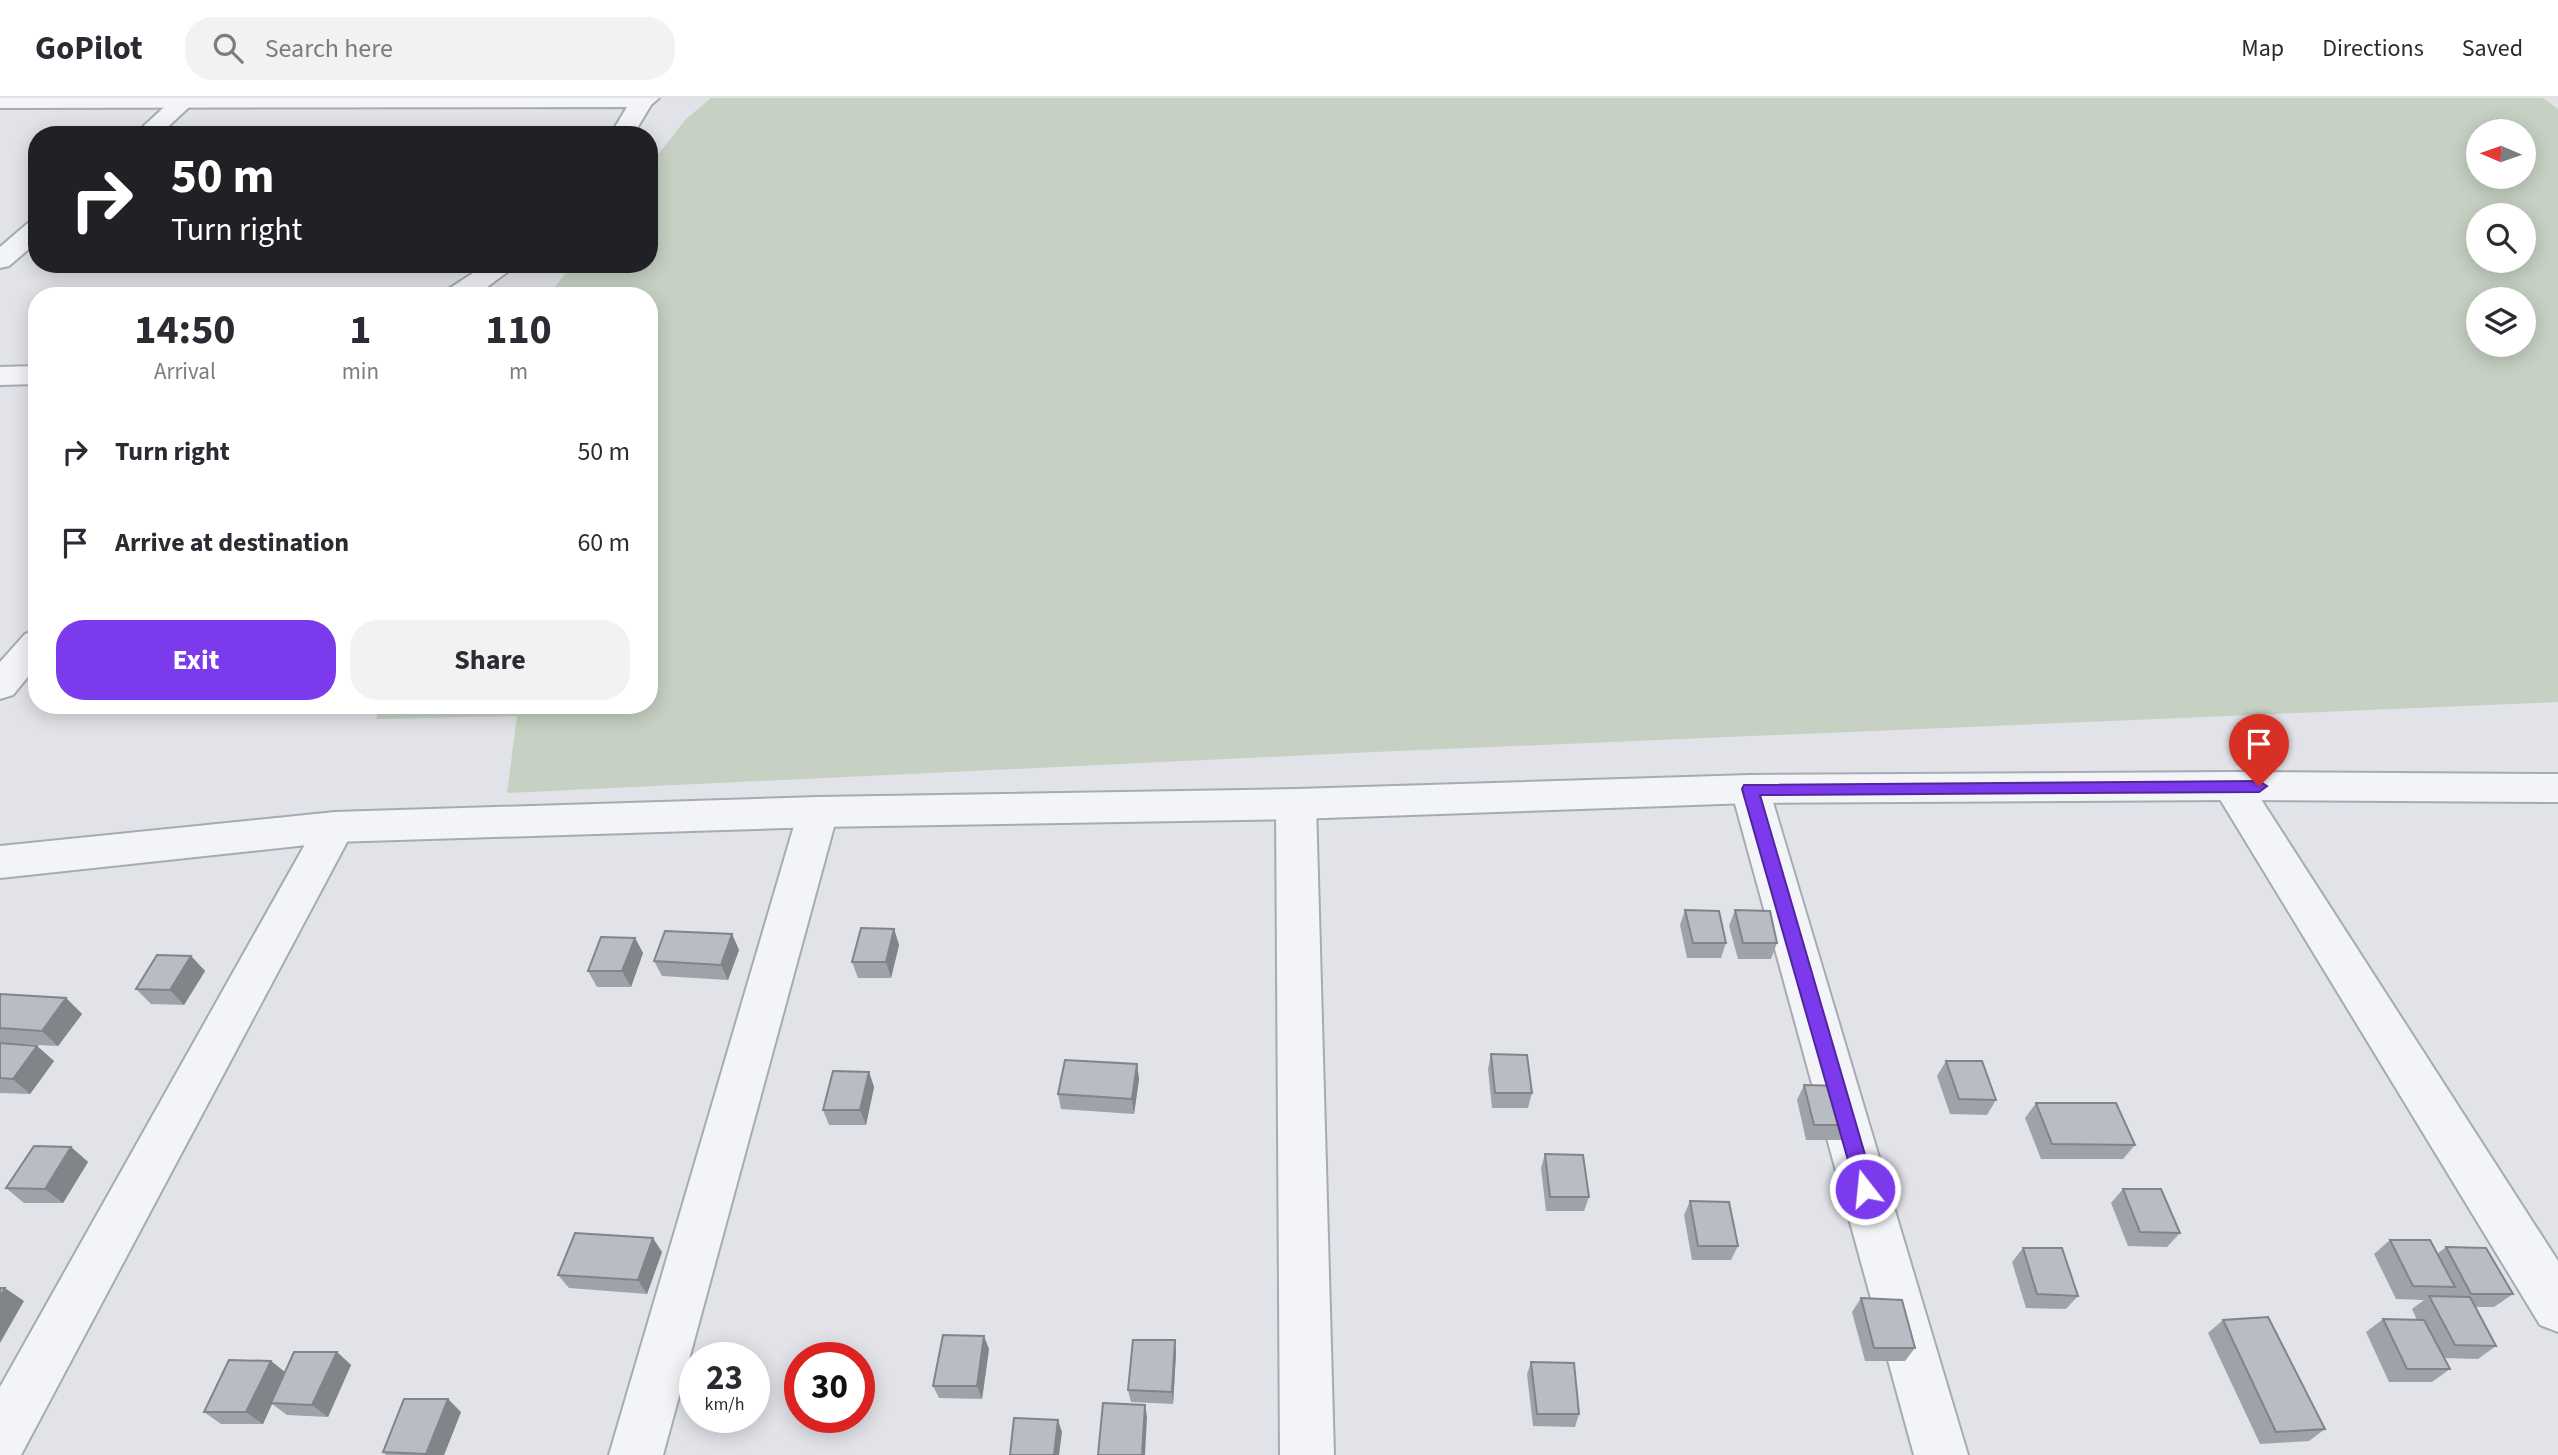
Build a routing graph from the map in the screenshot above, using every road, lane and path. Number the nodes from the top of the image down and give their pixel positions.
1 (186, 99) edge
2 (645, 99) edge
3 (0, 101) edge
4 (155, 126) edge
5 (627, 126) edge
6 (28, 236) edge
7 (0, 260) edge
8 (492, 273) edge
9 (470, 287) edge
10 (28, 375) edge
11 (0, 376) edge
12 (28, 652) edge
13 (0, 685) edge
14 (2232, 786) junction
15 (2558, 788) edge
16 (1750, 789) junction
17 (1296, 804) junction
18 (818, 812) junction
19 (335, 827) junction
20 (0, 862) edge
21 (2558, 1307) edge
22 (0, 1440) edge
23 (636, 1455) edge
24 (1307, 1455) edge
25 (1941, 1455) edge

1 - 2 street
1 - 3 street
1 - 4 street
2 - 5 street
6 - 7 street
8 - 9 street
10 - 11 street
12 - 13 street
14 - 15 street
14 - 16 street
14 - 21 street
16 - 17 street
16 - 25 street
17 - 18 street
17 - 24 street
18 - 19 street
18 - 23 street
19 - 20 street
19 - 22 street

